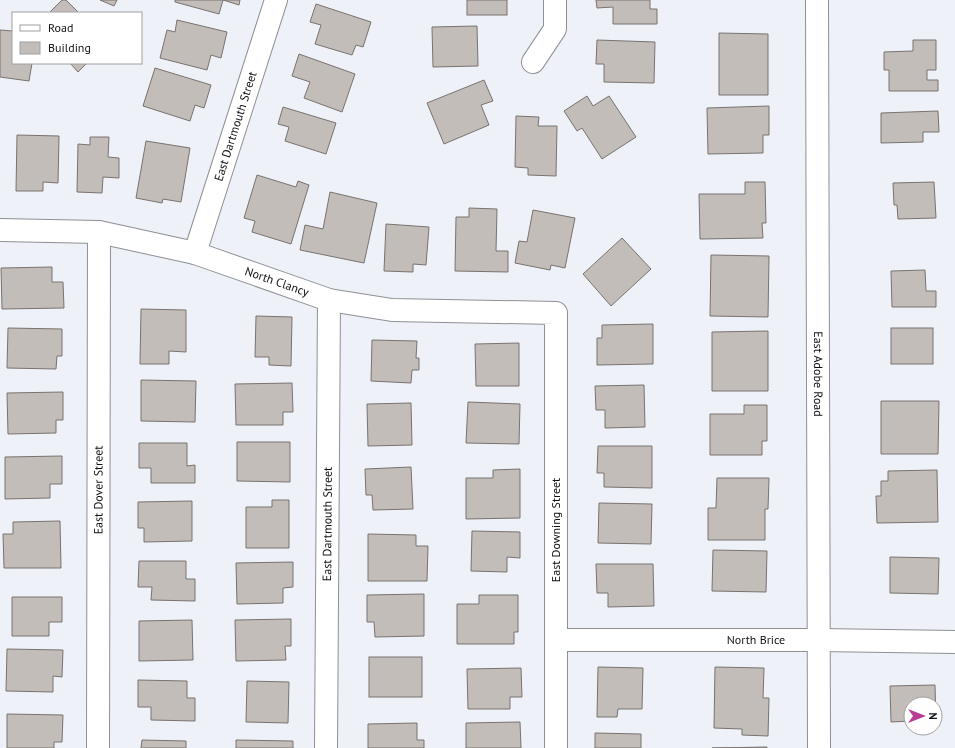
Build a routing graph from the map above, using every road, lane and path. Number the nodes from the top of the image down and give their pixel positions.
1 (276, 0) edge
2 (555, 0) edge
3 (817, 0) edge
4 (533, 62) dead end
5 (0, 230) edge
6 (100, 232) junction
7 (194, 253) junction
8 (329, 300) junction
9 (556, 313) joint
10 (556, 640) junction
11 (819, 640) junction
12 (955, 642) edge
13 (98, 748) edge
14 (326, 748) edge
15 (556, 748) edge
16 (819, 748) edge

1 - 7 street, East Dartmouth Street
2 - 4 street
3 - 11 street, East Adobe Road
5 - 6 street, North Clancy
6 - 7 street, North Clancy
6 - 13 street, East Dover Street
7 - 8 street, North Clancy
8 - 9 street, North Clancy
8 - 14 street, East Dartmouth Street
9 - 10 street, East Downing Street
10 - 11 street, North Brice
10 - 15 street, East Downing Street
11 - 12 street, North Brice
11 - 16 street, East Adobe Road

